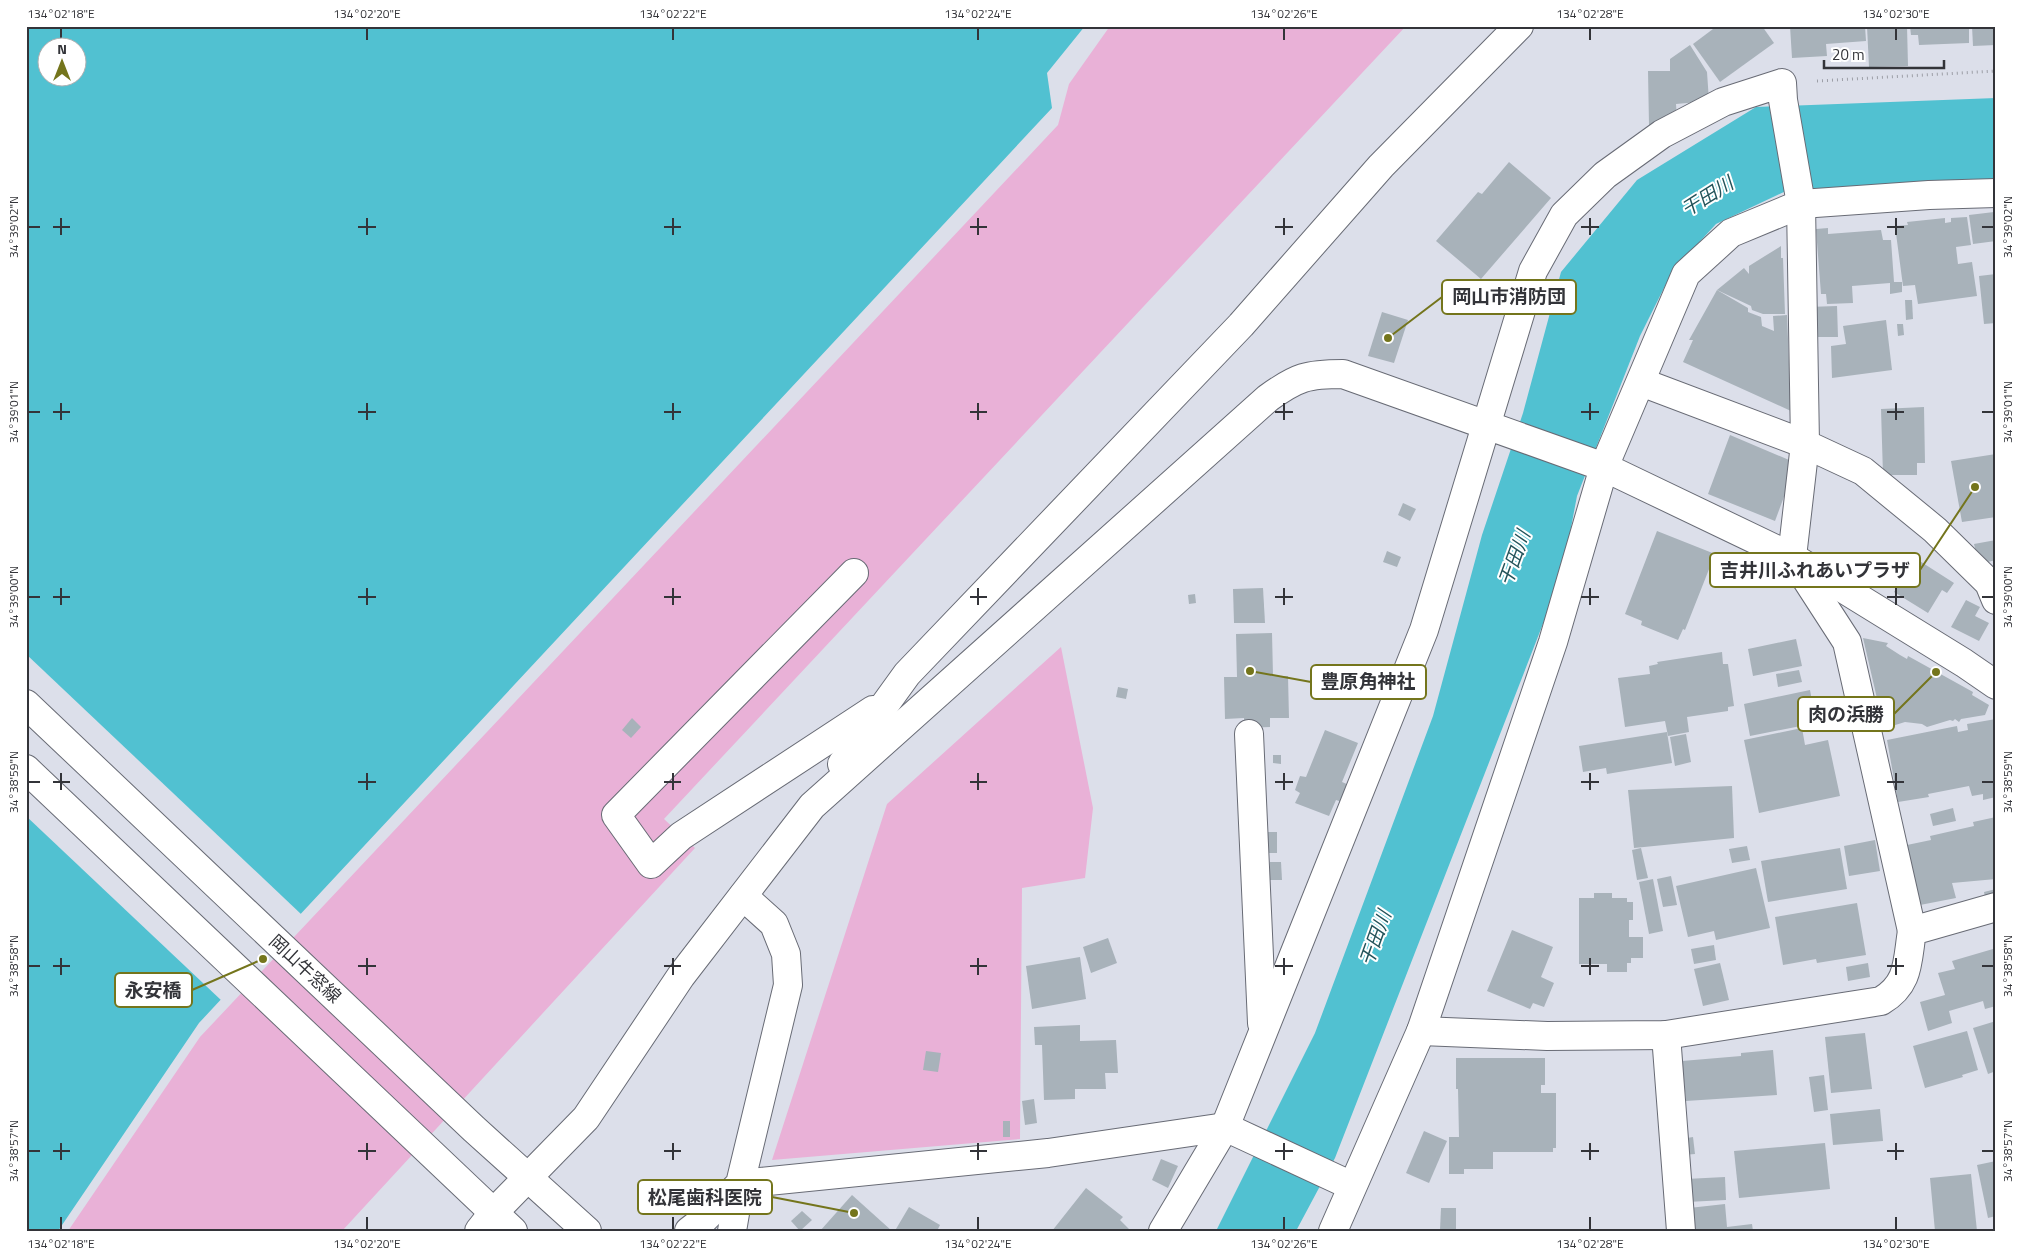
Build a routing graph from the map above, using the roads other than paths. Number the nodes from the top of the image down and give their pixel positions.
1 (1519, 26) edge
2 (1996, 193) edge
3 (1799, 195) junction
4 (1642, 382) junction
5 (1487, 425) junction
6 (1806, 444) junction
7 (1595, 464) junction
8 (1792, 557) junction
9 (854, 573) dead end
10 (1996, 600) edge
11 (1996, 685) edge
12 (886, 701) junction
13 (26, 704) edge
14 (1249, 734) dead end
15 (26, 769) edge
16 (812, 806) junction
17 (743, 896) junction
18 (1996, 907) edge
19 (1912, 931) junction
20 (1421, 1031) junction
21 (1263, 1032) junction
22 (1666, 1035) junction
23 (1232, 1130) junction
24 (528, 1177) junction
25 (740, 1184) junction
26 (1346, 1184) junction
27 (486, 1222) edge
28 (581, 1226) edge
29 (513, 1231) edge
30 (689, 1231) edge
31 (732, 1231) edge
32 (1163, 1231) edge
33 (1333, 1231) edge
34 (1680, 1231) edge

1 - 12 street
2 - 3 street
3 - 4 street
3 - 5 street
3 - 6 street
4 - 6 street
4 - 7 street
5 - 7 street
5 - 16 street
5 - 21 street
6 - 8 street
6 - 10 street
7 - 8 street
7 - 20 street
8 - 11 street
8 - 19 street
9 - 12 street
12 - 16 street
13 - 24 street, 岡山牛窓線
14 - 21 street
15 - 27 street
16 - 17 street
17 - 24 street
17 - 25 street
18 - 19 street
19 - 22 street
20 - 22 street
20 - 26 street
21 - 23 street
22 - 34 street
23 - 25 street
23 - 26 street
23 - 32 street
24 - 27 street
24 - 28 street, 岡山牛窓線
25 - 30 street
25 - 31 street
26 - 33 street
27 - 29 street

